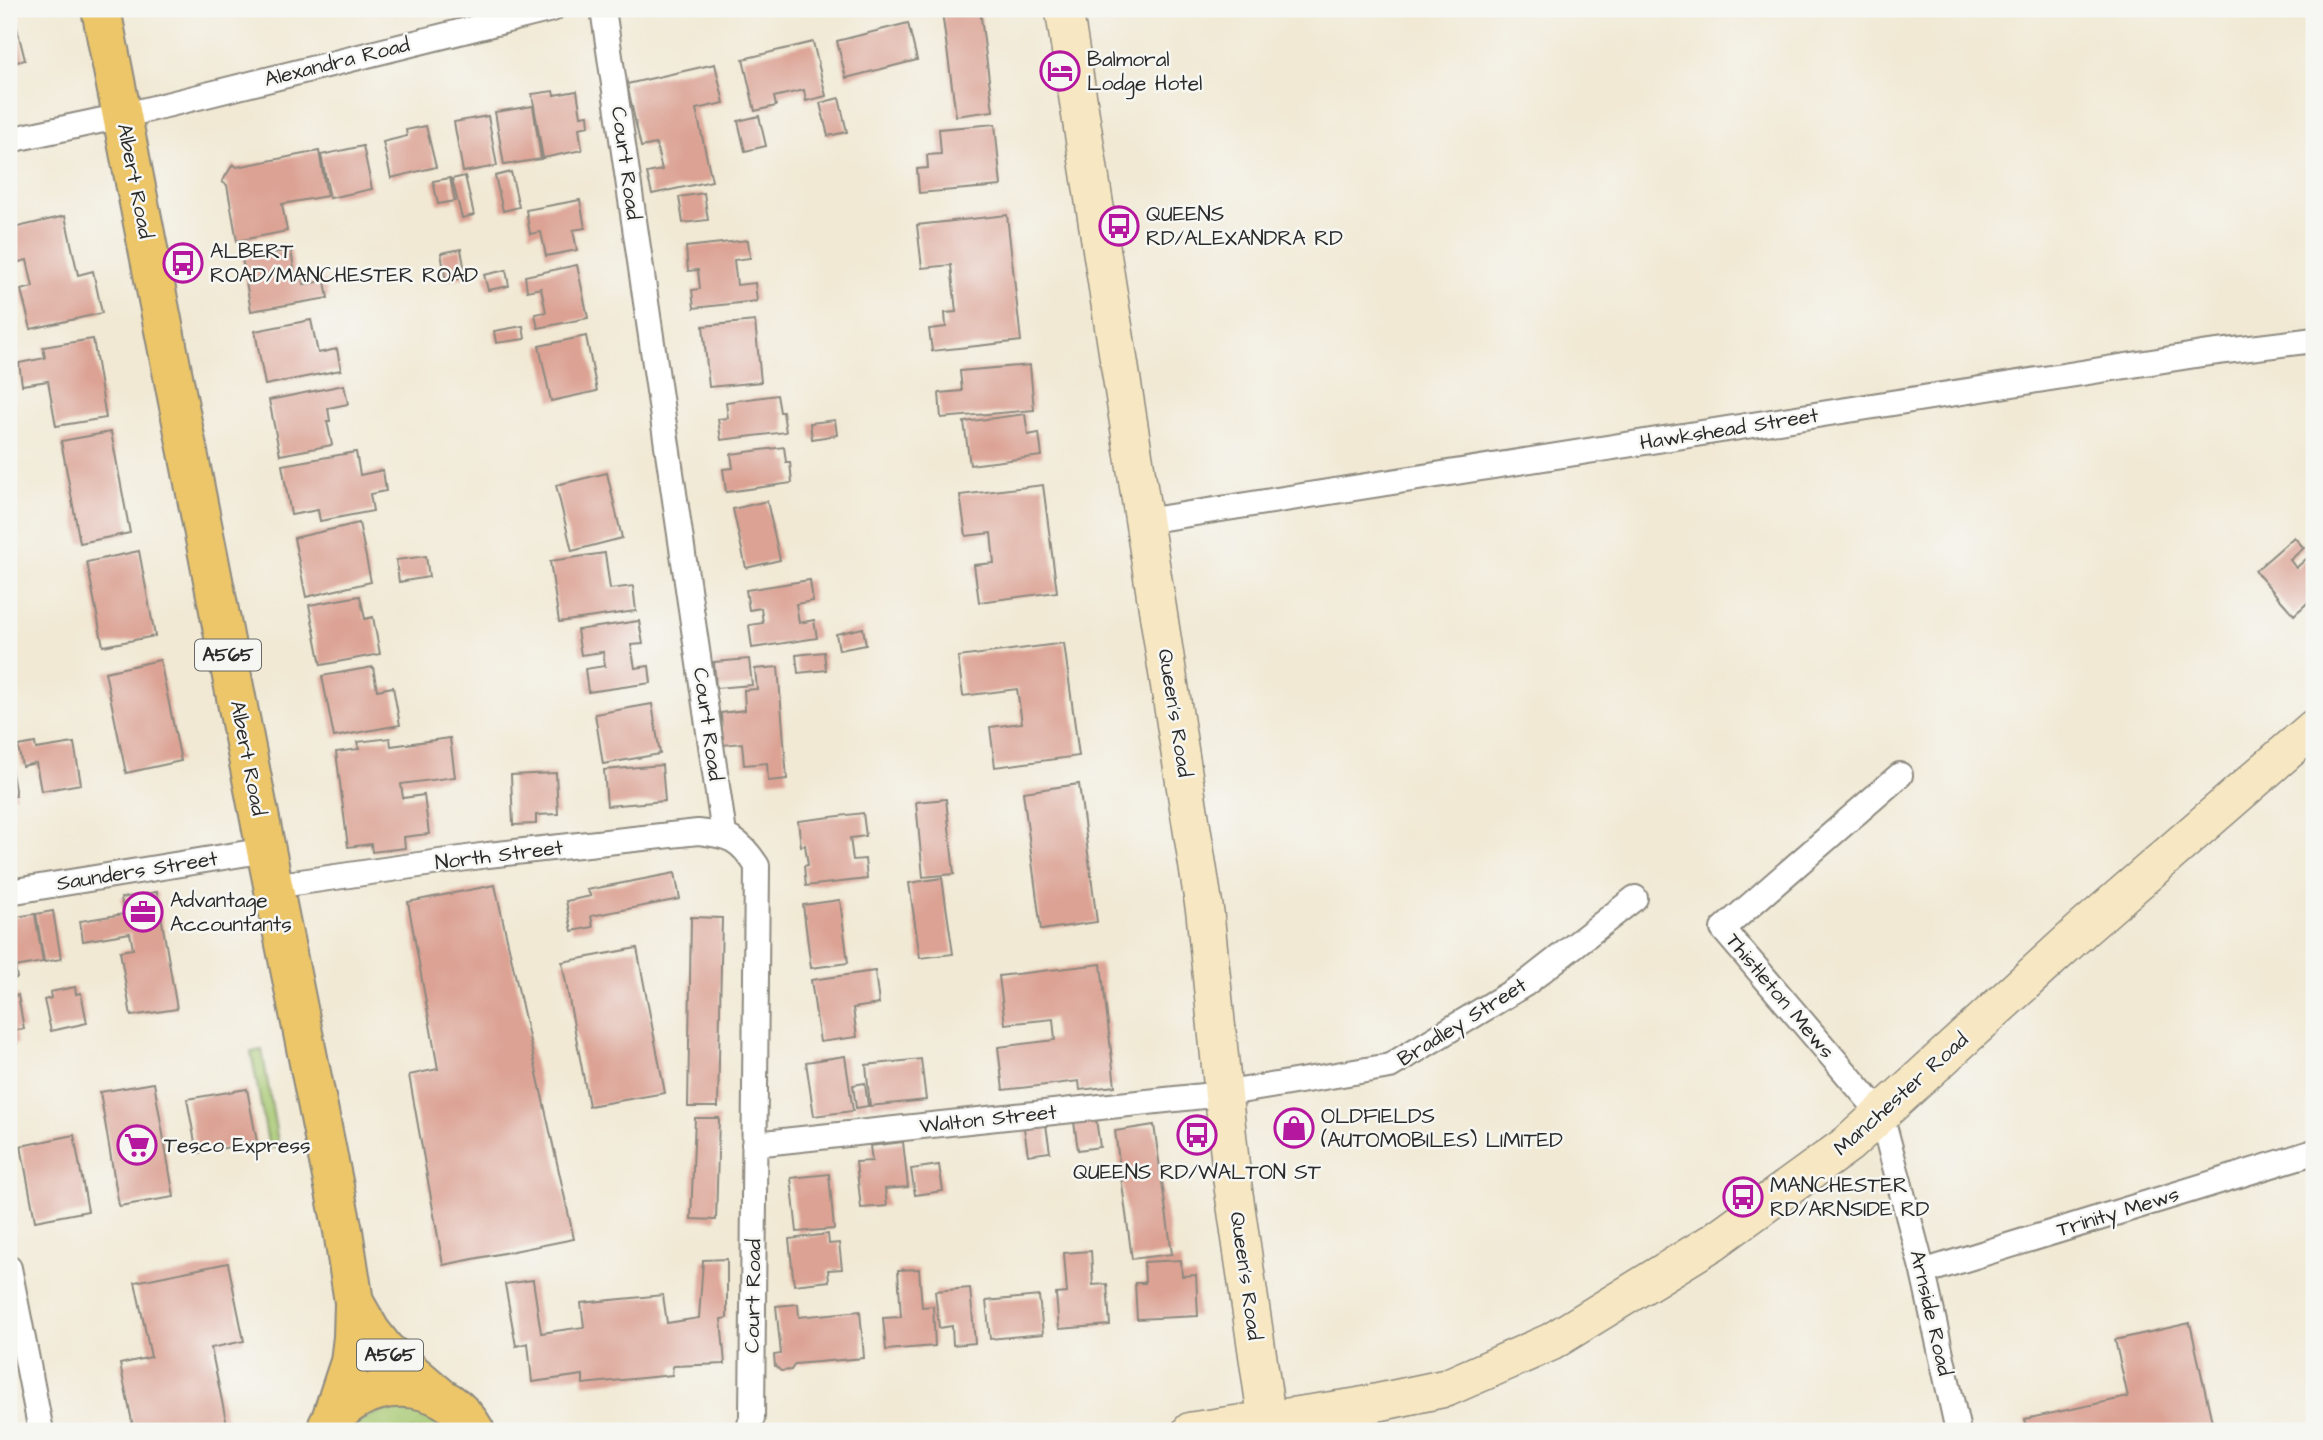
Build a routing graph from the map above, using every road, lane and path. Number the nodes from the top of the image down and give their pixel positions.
1 (101, 9) edge
2 (552, 9) edge
3 (603, 9) edge
4 (1064, 9) edge
5 (122, 116) junction
6 (9, 140) edge
7 (2314, 340) edge
8 (1145, 521) junction
9 (2314, 728) edge
10 (1900, 775) dead end
11 (724, 834) junction
12 (270, 868) junction
13 (9, 892) edge
14 (1636, 898) dead end
15 (1222, 1094) junction
16 (1881, 1114) junction
17 (754, 1144) junction
18 (2314, 1152) edge
19 (9, 1268) edge
20 (1923, 1272) junction
21 (354, 1302) junction
22 (455, 1410) edge
23 (1267, 1420) junction
24 (328, 1425) edge
25 (41, 1431) edge
26 (492, 1431) edge
27 (748, 1431) edge
28 (1191, 1431) edge
29 (1958, 1431) edge

1 - 5 highway, Albert Road / A565
2 - 5 street, Alexandra Road
3 - 11 street, Court Road
4 - 8 main road, Queen's Road
5 - 6 street, Alexandra Road
5 - 12 highway, Albert Road / A565
7 - 8 street, Hawkshead Street
8 - 15 main road, Queen's Road
9 - 16 main road, Manchester Road
10 - 16 street, Thistleton Mews
11 - 12 street, North Street
11 - 17 street, Court Road
12 - 13 street, Saunders Street
12 - 21 highway, Albert Road / A565
14 - 15 street, Bradley Street
15 - 17 street, Walton Street
15 - 23 main road, Queen's Road
16 - 20 street, Arnside Road
16 - 23 main road, Manchester Road
17 - 27 street, Court Road
18 - 20 street, Trinity Mews
19 - 25 street
20 - 29 street, Arnside Road
21 - 22 highway, Albert Road / A565
21 - 24 highway, Albert Road / A565
22 - 24 highway, A565
22 - 26 main road
23 - 28 main road, Manchester Road

